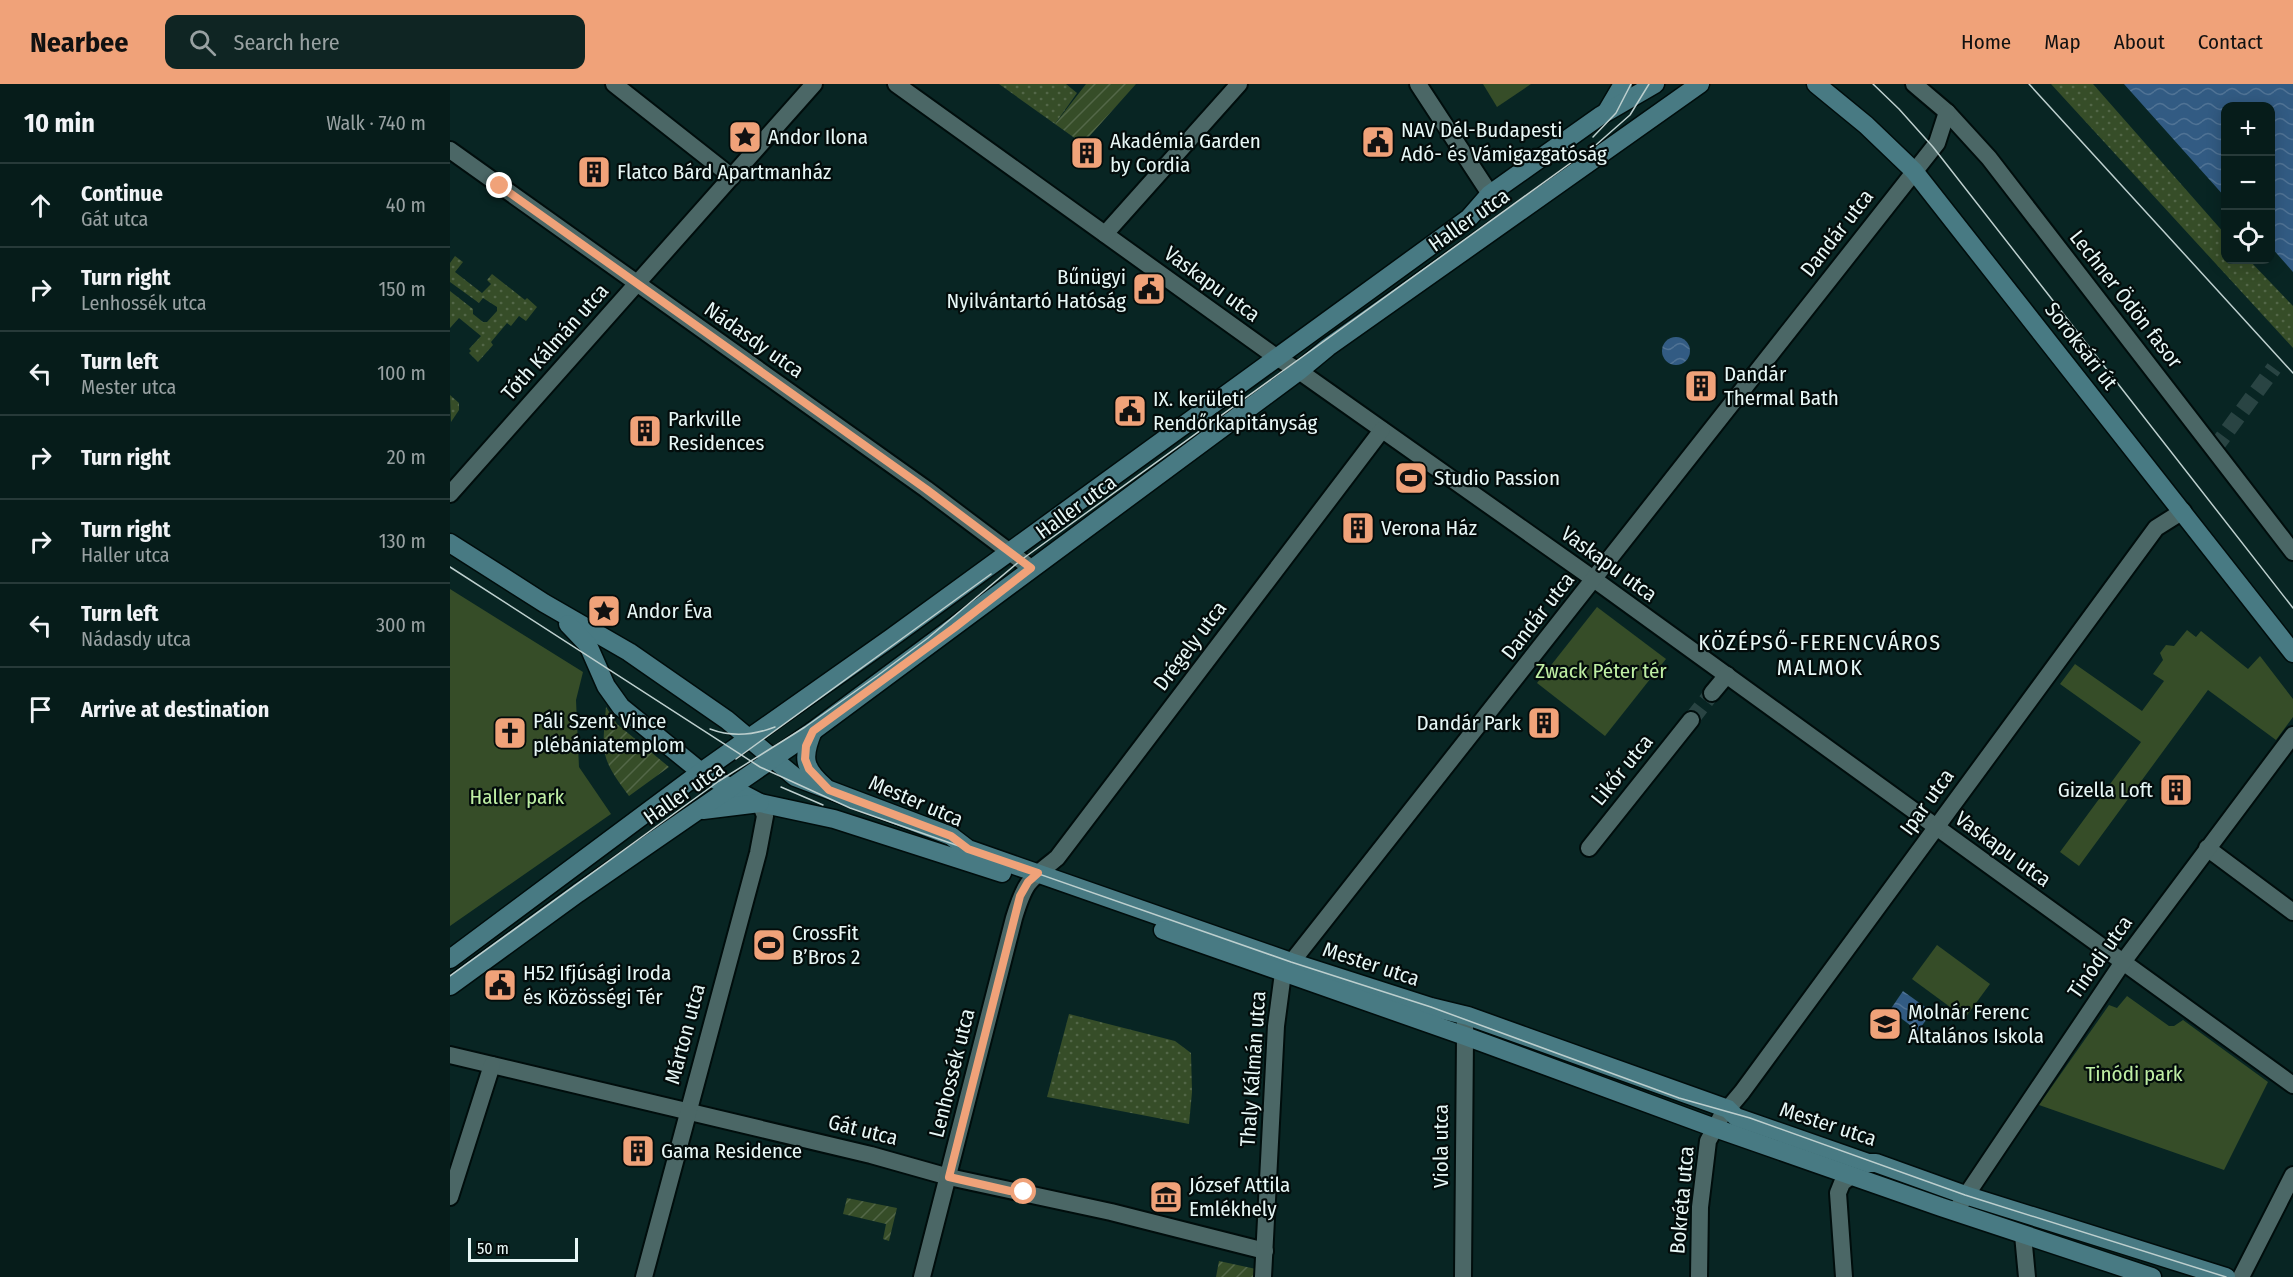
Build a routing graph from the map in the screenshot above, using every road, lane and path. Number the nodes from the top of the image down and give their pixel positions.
1 (614, 84) edge
2 (814, 84) edge
3 (896, 84) edge
4 (1239, 84) edge
5 (1418, 84) edge
6 (1623, 84) edge
7 (1655, 84) edge
8 (1700, 84) edge
9 (1816, 84) edge
10 (1914, 84) edge
11 (1947, 112) junction
12 (1605, 114) junction
13 (450, 150) edge
14 (1914, 171) junction
15 (732, 177) junction
16 (1490, 194) junction
17 (1105, 234) junction
18 (637, 284) junction
19 (1276, 357) junction
20 (1299, 371) junction
21 (1382, 430) junction
22 (450, 494) edge
23 (2182, 511) junction
24 (450, 543) edge
25 (1009, 551) junction
26 (2293, 552) edge
27 (1031, 568) junction
28 (1594, 580) junction
29 (544, 603) junction
30 (629, 652) junction
31 (2293, 653) edge
32 (1727, 675) junction
33 (606, 686) junction
34 (1712, 693) tunnel mouth
35 (1691, 720) tunnel mouth
36 (813, 731) junction
37 (2293, 735) edge
38 (748, 739) junction
39 (772, 759) junction
40 (701, 772) junction
41 (731, 788) junction
42 (829, 790) junction
43 (760, 803) junction
44 (699, 810) junction
45 (1935, 828) junction
46 (1589, 848) dead end
47 (2207, 848) junction
48 (1033, 877) junction
49 (2293, 912) edge
50 (450, 959) edge
51 (2123, 962) junction
52 (1287, 967) junction
53 (450, 986) edge
54 (1467, 1016) junction
55 (1465, 1036) junction
56 (450, 1055) edge
57 (492, 1065) junction
58 (2293, 1085) edge
59 (688, 1110) junction
60 (1732, 1113) junction
61 (1714, 1128) junction
62 (2293, 1175) edge
63 (1851, 1176) junction
64 (949, 1177) junction
65 (1965, 1196) junction
66 (450, 1197) edge
67 (1955, 1212) junction
68 (2023, 1235) junction
69 (1265, 1251) junction
70 (644, 1277) edge
71 (922, 1277) edge
72 (1263, 1277) edge
73 (1463, 1277) edge
74 (1699, 1277) edge
75 (1844, 1277) edge
76 (2027, 1277) edge
77 (2152, 1277) edge
78 (2226, 1277) edge
79 (2241, 1277) edge

1 - 15 street
2 - 15 street, Tóth Kálmán utca
3 - 17 street, Vaskapu utca
4 - 17 street
5 - 16 street
6 - 12 street, Haller utca
7 - 12 street, Haller utca
8 - 20 street, Haller utca
9 - 14 street, Soroksári út
10 - 11 street, Lechner Ödön fasor
11 - 14 street, Dandár utca
11 - 26 street, Lechner Ödön fasor
12 - 16 street, Haller utca
13 - 18 street, Nádasdy utca
14 - 23 street, Soroksári út
14 - 28 street, Dandár utca
15 - 18 street, Tóth Kálmán utca
16 - 19 street, Haller utca
17 - 19 street, Vaskapu utca
18 - 22 street, Tóth Kálmán utca
18 - 25 street, Nádasdy utca
19 - 20 street, Vaskapu utca
19 - 25 street, Haller utca
20 - 21 street, Vaskapu utca
20 - 27 street, Haller utca
21 - 28 street, Vaskapu utca
21 - 48 street, Drégely utca
23 - 31 street, Soroksári út
23 - 45 street, Ipar utca
24 - 29 street, Mester utca
25 - 27 street, Nádasdy utca
25 - 38 street, Haller utca
27 - 36 street, Haller utca
28 - 32 street, Vaskapu utca
28 - 52 street, Dandár utca
29 - 30 street, Mester utca
29 - 33 street, Mester utca
30 - 33 street
30 - 38 street, Mester utca
32 - 34 street
32 - 45 street, Vaskapu utca
33 - 40 street, Mester utca
35 - 46 street, Likőr utca
36 - 39 street, Haller utca
36 - 42 street
37 - 47 street, Tinódi utca
38 - 39 street, Mester utca
38 - 40 street, Haller utca
39 - 41 street, Haller utca
39 - 42 street, Mester utca
40 - 41 street, Mester utca
40 - 50 street, Haller utca
41 - 43 street, Mester utca
41 - 44 street, Haller utca
42 - 48 street, Mester utca
43 - 44 street
43 - 48 street, Mester utca
43 - 59 street, Márton utca
44 - 53 street, Haller utca
45 - 51 street, Vaskapu utca
45 - 60 street, Ipar utca
47 - 49 street
47 - 51 street, Tinódi utca
48 - 52 street, Mester utca
48 - 64 street, Lenhossék utca
51 - 58 street, Vaskapu utca
51 - 65 street, Tinódi utca
52 - 54 street, Mester utca
52 - 55 street, Mester utca
52 - 69 street, Thaly Kálmán utca
54 - 55 street, Viola utca
54 - 60 street, Mester utca
55 - 61 street, Mester utca
55 - 73 street, Viola utca
56 - 57 street, Gát utca
57 - 59 street, Gát utca
57 - 66 street
59 - 64 street, Gát utca
59 - 70 street, Márton utca
60 - 61 street, Ipar utca
60 - 65 street, Mester utca
61 - 63 street, Mester utca
61 - 74 street, Bokréta utca
62 - 79 street
63 - 67 street, Mester utca
63 - 75 street
64 - 69 street, Gát utca
64 - 71 street, Lenhossék utca
65 - 67 street, Tinódi utca
65 - 78 street, Mester utca
67 - 68 street, Mester utca
68 - 76 street
68 - 77 street, Mester utca
69 - 72 street, Thaly Kálmán utca

